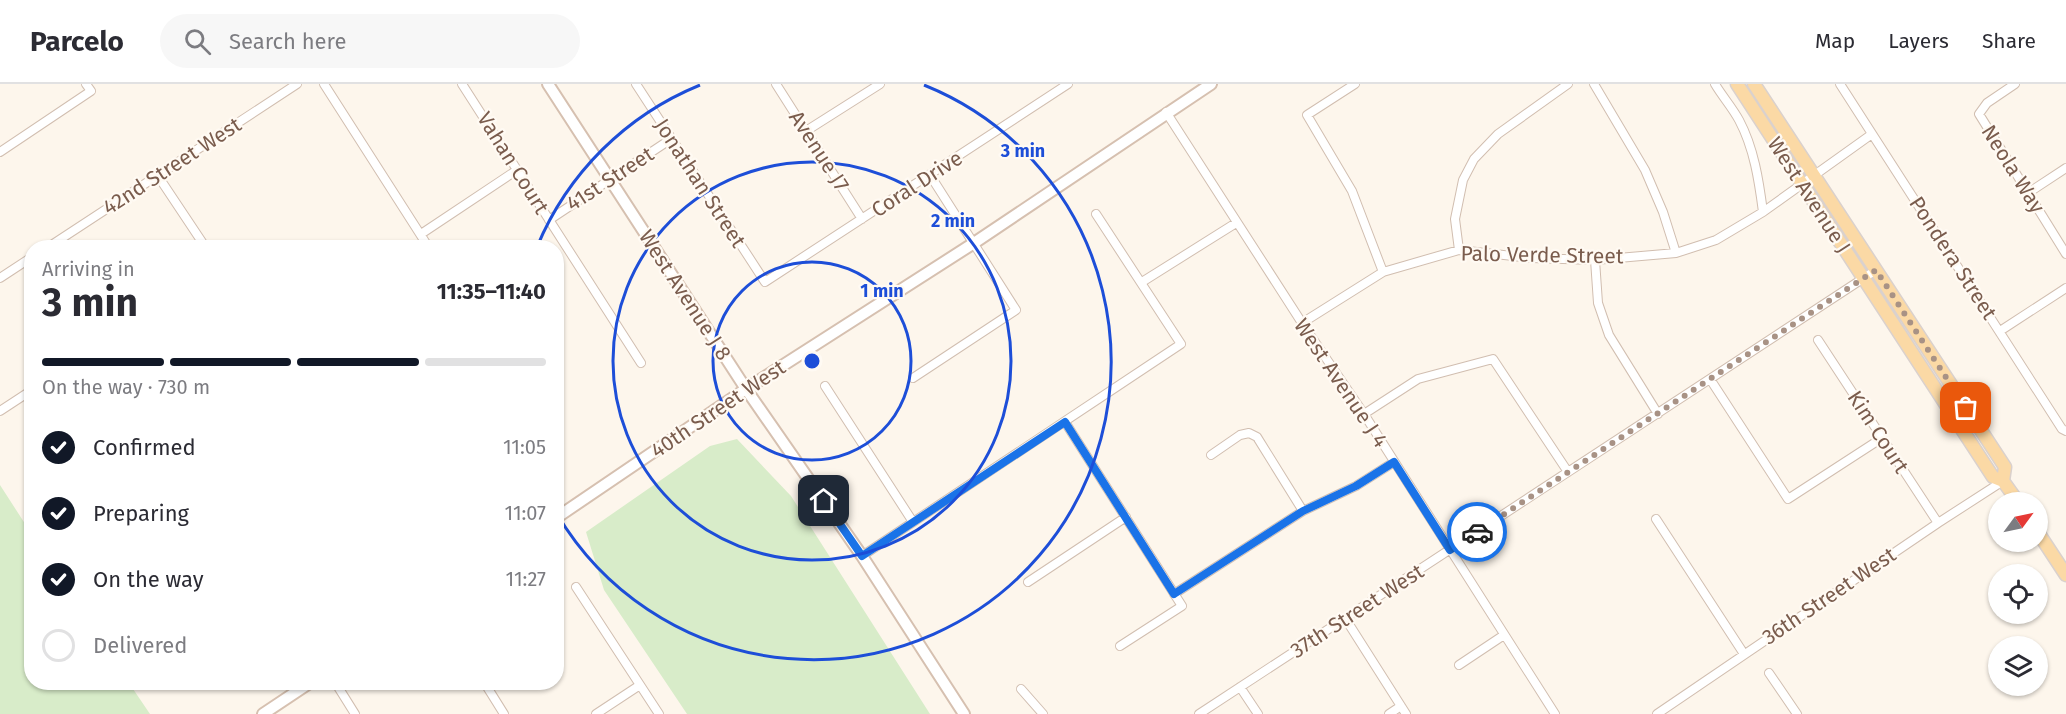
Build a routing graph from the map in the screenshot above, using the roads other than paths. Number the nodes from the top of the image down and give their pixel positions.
1 (297, 84) edge
2 (324, 84) edge
3 (462, 84) edge
4 (548, 84) edge
5 (636, 84) edge
6 (776, 84) edge
7 (880, 84) edge
8 (1068, 84) edge
9 (1211, 84) edge
10 (1355, 84) edge
11 (1568, 84) edge
12 (1594, 84) edge
13 (1714, 84) edge
14 (1737, 84) edge
15 (1754, 84) edge
16 (1840, 84) edge
17 (2015, 84) edge
18 (88, 88) edge
19 (1166, 112) junction
20 (806, 131) junction
21 (1872, 134) junction
22 (671, 139) junction
23 (0, 152) edge
24 (2066, 168) edge
25 (517, 170) junction
26 (930, 175) junction
27 (158, 176) junction
28 (1815, 176) junction
29 (610, 180) junction
30 (1802, 184) junction
31 (2028, 193) junction
32 (1763, 212) junction
33 (1096, 214) dead end
34 (862, 219) junction
35 (549, 220) junction
36 (1236, 223) junction
37 (421, 234) junction
38 (59, 240) edge
39 (201, 240) edge
40 (424, 240) edge
41 (562, 240) edge
42 (564, 243) edge
43 (974, 243) junction
44 (1459, 250) junction
45 (1676, 253) junction
46 (2066, 254) edge
47 (1595, 260) junction
48 (24, 261) edge
49 (1876, 270) junction
50 (1383, 272) junction
51 (1, 274) edge
52 (1863, 278) junction
53 (765, 282) joint
54 (1142, 282) junction
55 (2066, 288) edge
56 (1302, 323) junction
57 (2000, 331) junction
58 (1818, 340) dead end
59 (641, 363) dead end
60 (913, 378) dead end
61 (1710, 379) junction
62 (825, 386) dead end
63 (747, 389) junction
64 (24, 395) edge
65 (0, 411) edge
66 (1364, 414) junction
67 (1658, 414) junction
68 (1065, 422) junction
69 (2066, 431) edge
70 (1882, 438) junction
71 (1211, 455) dead end
72 (1394, 462) junction
73 (1568, 472) junction
74 (2003, 481) junction
75 (2011, 492) edge
76 (1303, 511) junction
77 (564, 513) edge
78 (1126, 517) junction
79 (1656, 519) dead end
80 (914, 522) junction
81 (1938, 523) junction
82 (2048, 548) edge
83 (1450, 550) junction
84 (862, 556) junction
85 (2066, 575) edge
86 (1028, 582) dead end
87 (576, 587) dead end
88 (1174, 594) junction
89 (1345, 618) junction
90 (1504, 635) junction
91 (1120, 646) dead end
92 (1744, 654) junction
93 (1459, 665) dead end
94 (1770, 673) dead end
95 (640, 685) junction
96 (1240, 687) junction
97 (1021, 689) dead end
98 (299, 690) edge
99 (340, 690) edge
100 (489, 690) edge
101 (1401, 706) junction
102 (1553, 713) edge
103 (263, 714) edge
104 (356, 714) edge
105 (504, 714) edge
106 (596, 714) edge
107 (659, 714) edge
108 (964, 714) edge
109 (1043, 714) edge
110 (1198, 714) edge
111 (1258, 714) edge
112 (1389, 714) edge
113 (1406, 714) edge
114 (1657, 714) edge
115 (1797, 714) edge

1 - 27 street, 42nd Street West
2 - 37 street
3 - 25 street, Vahan Court
4 - 29 main road, West Avenue J 8
5 - 22 street, Jonathan Street
6 - 20 street, Avenue J7
7 - 20 street
8 - 26 street, Coral Drive
9 - 19 main road, 40th Street West
10 - 50 street
11 - 44 street
12 - 45 street
13 - 32 street, West Avenue J
14 - 30 main road, West Avenue J
15 - 28 main road, West Avenue J
16 - 21 street, Pondera Street
17 - 31 street, Neola Way
18 - 23 street
19 - 36 street, West Avenue J 4
19 - 43 main road, 40th Street West
20 - 34 street, Avenue J7
21 - 28 street, Palo Verde Street
21 - 57 street, Pondera Street
22 - 29 street, 41st Street
22 - 53 street, Jonathan Street
24 - 31 street
25 - 35 street, Vahan Court
25 - 37 street
26 - 34 street, Coral Drive
26 - 43 street
27 - 38 street, 42nd Street West
27 - 39 street
28 - 30 street, Palo Verde Street
28 - 49 main road, West Avenue J
29 - 35 street, 41st Street
29 - 63 main road, West Avenue J 8
30 - 32 street, Palo Verde Street
30 - 52 main road, West Avenue J
31 - 46 street, Neola Way
32 - 45 street, Palo Verde Street
33 - 54 street
34 - 53 street, Coral Drive
35 - 41 street, Vahan Court
36 - 54 street
36 - 56 street, West Avenue J 4
37 - 40 street
42 - 59 street, Vahan Court
43 - 60 street
43 - 63 main road, 40th Street West
44 - 47 street, Palo Verde Street
44 - 50 street, Palo Verde Street
45 - 47 street, Palo Verde Street
47 - 67 street
48 - 51 street
49 - 52 street, 37th Street West
49 - 74 main road, West Avenue J
50 - 56 street, Palo Verde Street
52 - 61 street, 37th Street West
52 - 74 main road, West Avenue J
54 - 68 street
55 - 57 street
56 - 66 street, West Avenue J 4
57 - 69 street, Pondera Street
58 - 70 street, Kim Court
61 - 67 street, 37th Street West
61 - 70 street
62 - 80 street
63 - 77 main road, 40th Street West
63 - 84 main road, West Avenue J 8
64 - 65 street
66 - 72 street, West Avenue J 4
66 - 73 street
67 - 73 street, 37th Street West
68 - 78 street
68 - 80 street
70 - 81 street, Kim Court
71 - 76 street
72 - 76 street
72 - 83 street, West Avenue J 4
73 - 83 street, 37th Street West
74 - 75 main road, West Avenue J
74 - 81 street, 36th Street West
76 - 88 street
78 - 86 street
78 - 88 street
79 - 92 street
80 - 84 street
81 - 92 street, 36th Street West
82 - 85 main road
83 - 89 street, 37th Street West
83 - 90 street, West Avenue J 4
84 - 108 main road, West Avenue J 8
87 - 95 street
88 - 91 street
89 - 96 street, 37th Street West
89 - 101 street
90 - 93 street
90 - 102 street, West Avenue J 4
92 - 114 street, 36th Street West
94 - 115 street
95 - 106 street
95 - 107 street
96 - 110 street, 37th Street West
96 - 111 street
97 - 109 street
98 - 103 main road
99 - 104 street
100 - 105 street
101 - 112 street
101 - 113 street

